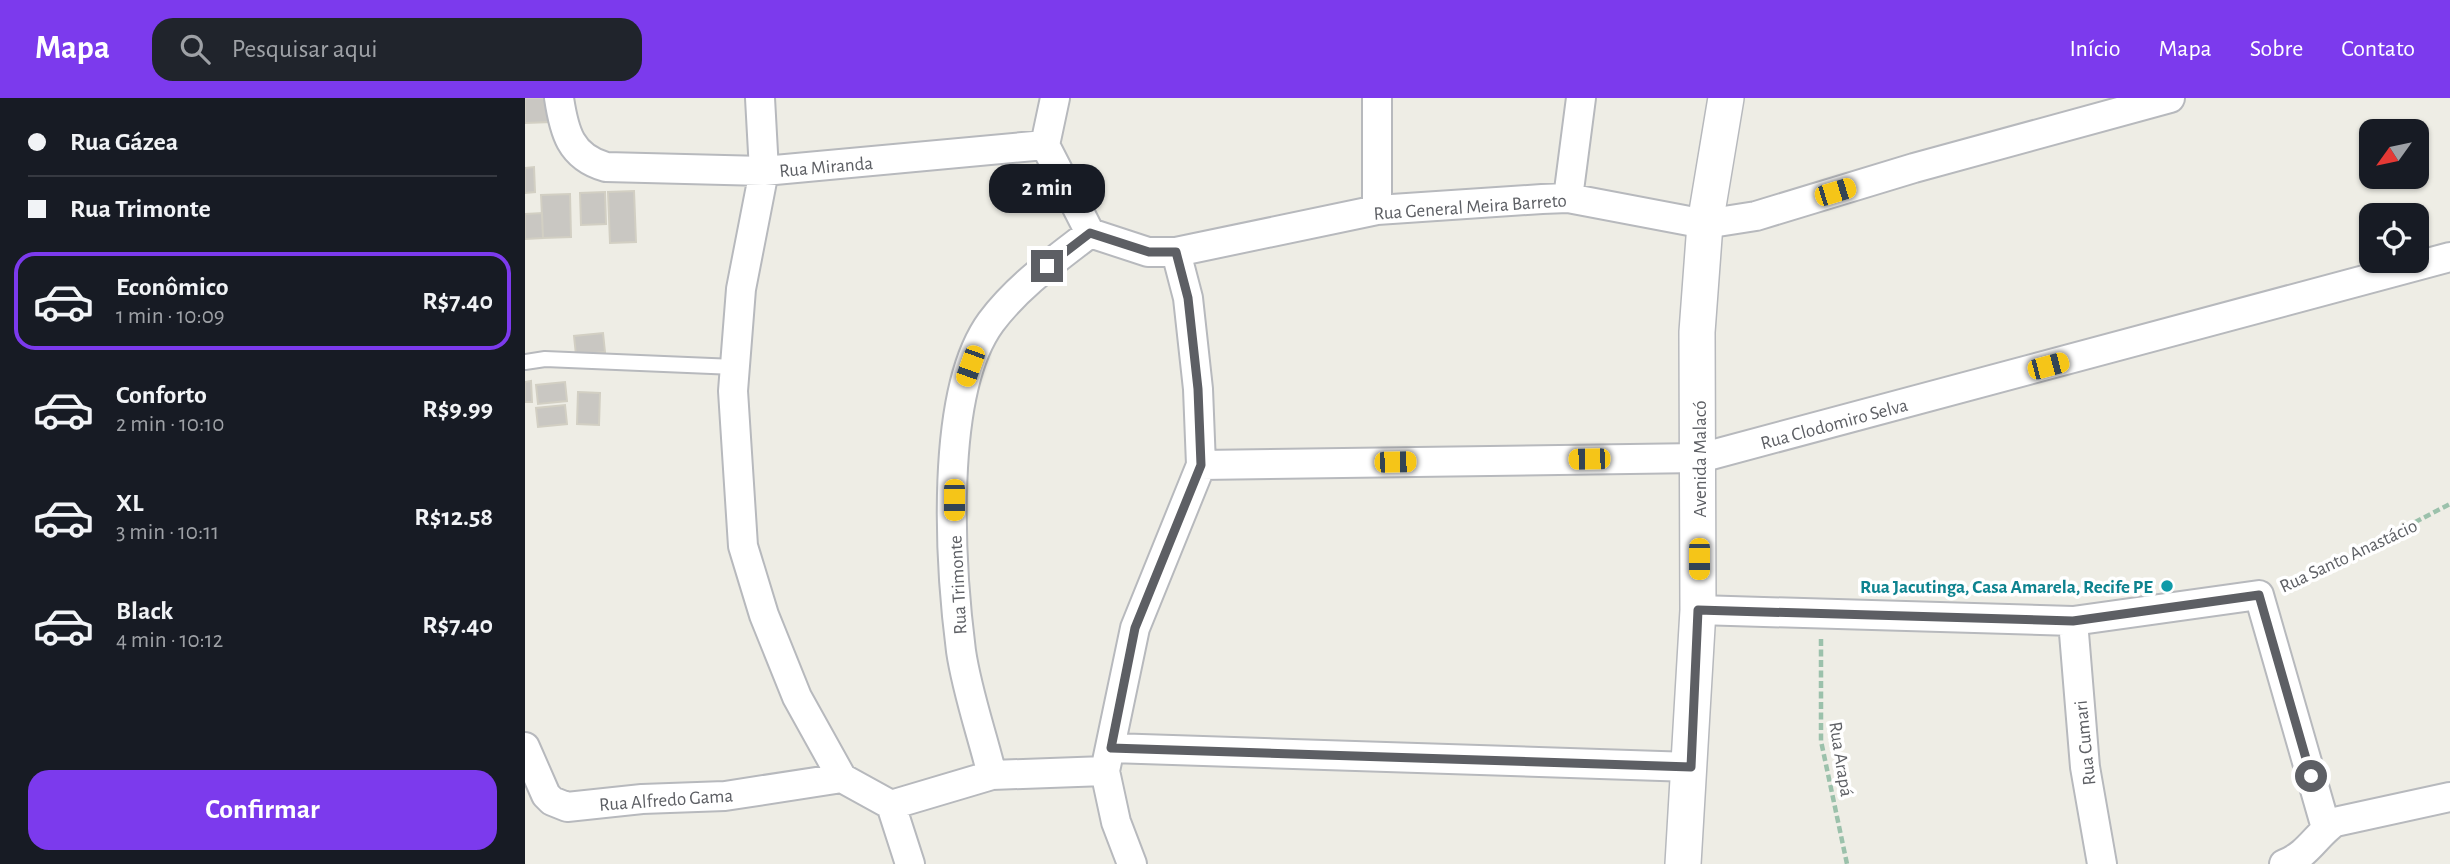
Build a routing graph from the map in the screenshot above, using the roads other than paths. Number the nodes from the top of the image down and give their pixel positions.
1 (559, 98) edge
2 (760, 98) edge
3 (1055, 98) edge
4 (1377, 98) edge
5 (1581, 98) edge
6 (1726, 98) edge
7 (2169, 98) edge
8 (1045, 145) junction
9 (764, 171) junction
10 (1568, 198) junction
11 (1377, 210) junction
12 (1705, 224) junction
13 (1090, 233) junction
14 (1176, 252) junction
15 (2450, 257) edge
16 (525, 362) edge
17 (735, 367) junction
18 (1700, 458) junction
19 (1201, 465) junction
20 (1698, 610) junction
21 (2073, 621) junction
22 (525, 747) edge
23 (1108, 759) junction
24 (1691, 767) junction
25 (992, 775) junction
26 (842, 778) junction
27 (2450, 797) edge
28 (891, 805) junction
29 (2326, 828) junction
30 (910, 864) edge
31 (1132, 864) edge
32 (1683, 864) edge
33 (2102, 864) edge
34 (2284, 864) edge

1 - 9 street, Rua Miranda
2 - 9 street
3 - 8 street
4 - 11 street
5 - 10 street
6 - 12 street, Avenida Malacó
7 - 12 street, Rua General Meira Barreto
8 - 9 street, Rua Miranda
8 - 13 street
9 - 17 street
10 - 11 street, Rua General Meira Barreto
10 - 12 street, Rua General Meira Barreto
11 - 14 street, Rua General Meira Barreto
12 - 18 street, Avenida Malacó
13 - 14 street, Rua General Meira Barreto
13 - 25 street, Rua Trimonte
14 - 19 street
15 - 18 street, Rua Clodomiro Selva
16 - 17 lane
17 - 26 street
18 - 19 street, Rua Clodomiro Selva
18 - 20 street, Avenida Malacó
19 - 23 street
20 - 21 street, Rua Santo Anastácio
20 - 24 street, Avenida Malacó
21 - 29 street, Rua Santo Anastácio
21 - 33 street, Rua Cumari
22 - 26 street, Rua Alfredo Gama
23 - 24 street
23 - 25 street
23 - 31 street
24 - 32 street, Avenida Malacó
25 - 28 street
26 - 28 street
27 - 29 street
28 - 30 street
29 - 34 street

